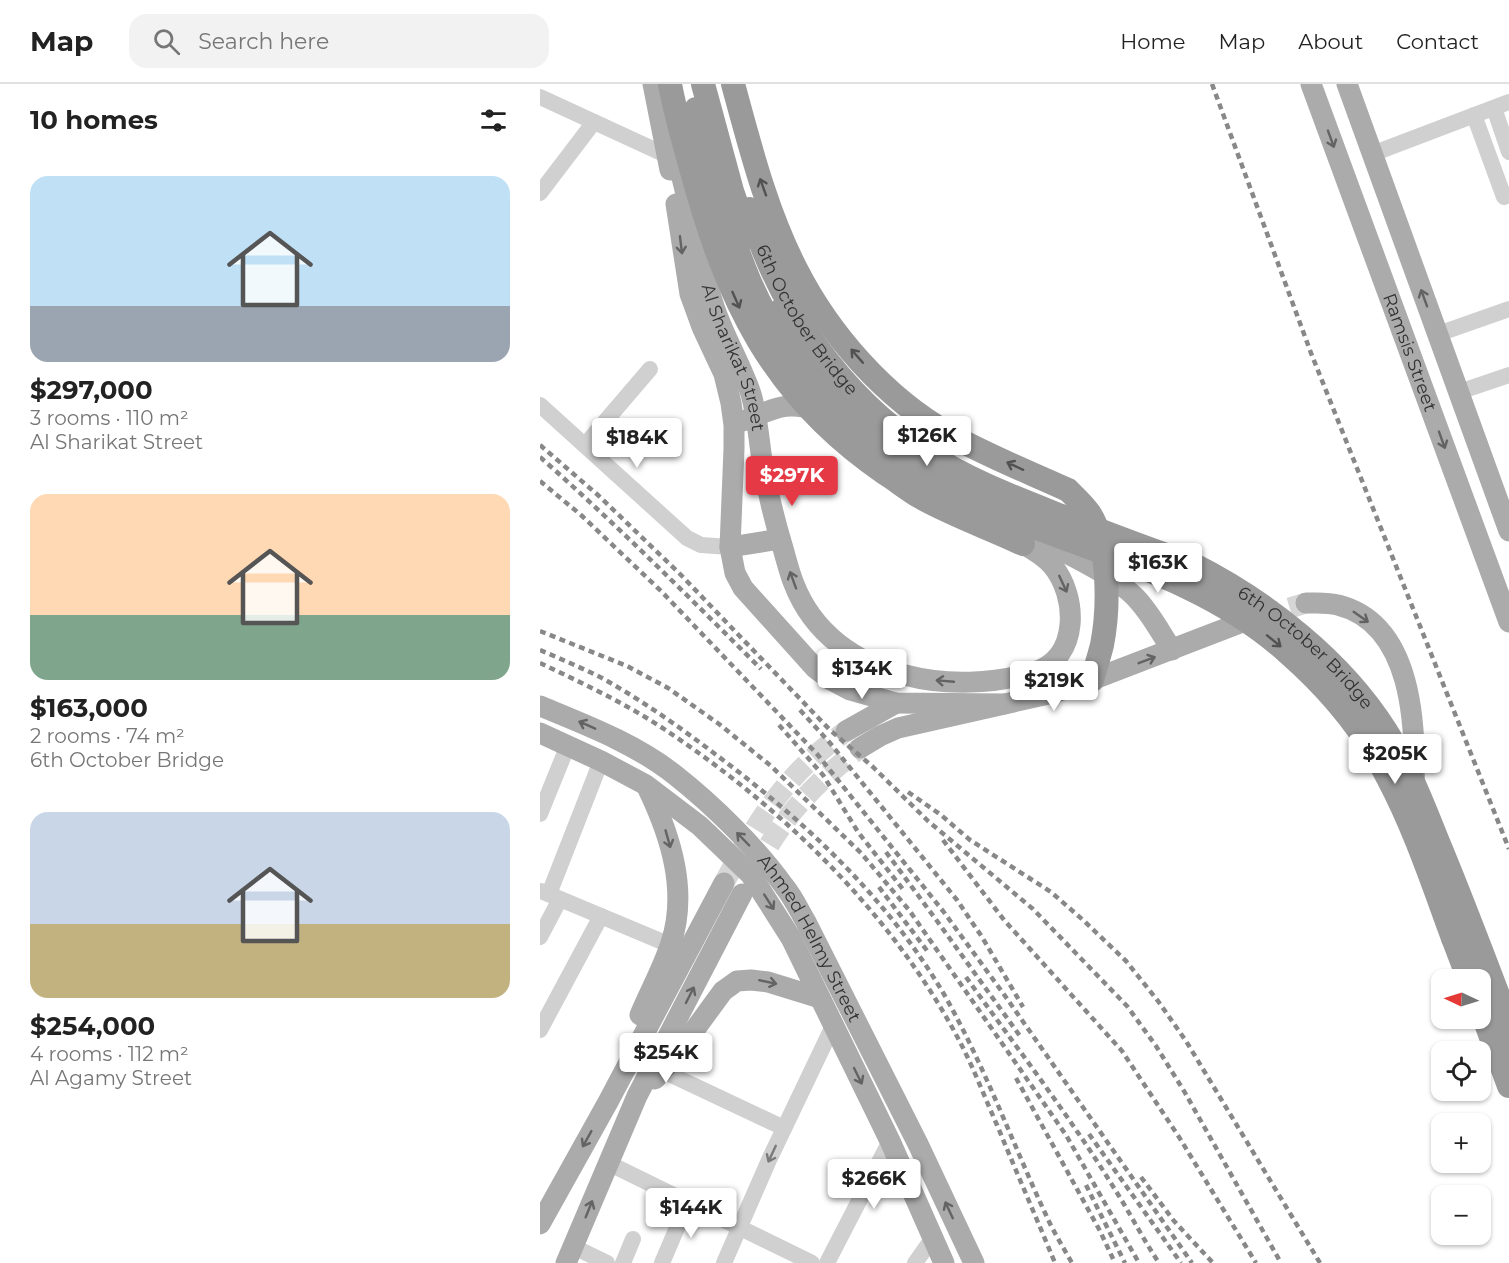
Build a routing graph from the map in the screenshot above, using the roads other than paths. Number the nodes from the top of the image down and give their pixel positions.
1 (689, 84) edge
2 (703, 84) edge
3 (716, 84) edge
4 (733, 84) edge
5 (1311, 84) edge
6 (1347, 84) edge
7 (664, 86) edge
8 (540, 97) edge
9 (1501, 105) edge
10 (1474, 115) junction
11 (594, 122) junction
12 (1509, 152) edge
13 (1372, 154) junction
14 (668, 156) junction
15 (540, 193) edge
16 (1504, 197) dead end
17 (1509, 309) edge
18 (1437, 334) junction
19 (650, 369) dead end
20 (1509, 375) edge
21 (1459, 392) junction
22 (540, 405) edge
23 (755, 417) junction
24 (734, 425) junction
25 (585, 445) junction
26 (1509, 531) edge
27 (780, 539) junction
28 (1023, 544) joint
29 (730, 547) junction
30 (1106, 575) junction
31 (1306, 603) tunnel mouth
32 (1509, 622) edge
33 (1240, 624) tunnel mouth
34 (1172, 650) junction
35 (1092, 680) junction
36 (896, 703) junction
37 (1004, 704) junction
38 (540, 706) edge
39 (846, 731) tunnel mouth
40 (540, 733) edge
41 (568, 745) junction
42 (860, 748) tunnel mouth
43 (601, 761) junction
44 (646, 785) junction
45 (540, 814) edge
46 (724, 883) tunnel mouth
47 (550, 894) edge
48 (742, 894) tunnel mouth
49 (601, 916) junction
50 (540, 937) edge
51 (670, 945) junction
52 (1465, 969) edge
53 (1475, 969) edge
54 (820, 998) junction
55 (1491, 1012) edge
56 (542, 1020) edge
57 (1509, 1024) edge
58 (833, 1026) junction
59 (1487, 1029) edge
60 (1509, 1043) edge
61 (1509, 1059) edge
62 (663, 1071) junction
63 (1509, 1086) edge
64 (637, 1096) junction
65 (608, 1102) junction
66 (784, 1128) junction
67 (890, 1141) junction
68 (608, 1163) junction
69 (688, 1202) junction
70 (540, 1224) edge
71 (740, 1226) junction
72 (633, 1239) dead end
73 (932, 1239) junction
74 (570, 1255) edge
75 (607, 1263) edge
76 (623, 1263) edge
77 (662, 1263) edge
78 (724, 1263) edge
79 (812, 1263) edge
80 (827, 1263) edge
81 (915, 1263) edge
82 (944, 1263) edge
83 (974, 1263) edge

1 -> 52 highway, 6th October Bridge, bridge
2 - 60 highway, bridge
3 - 57 highway, 6th October Bridge, bridge
30 -> 4 highway
5 -> 32 main road, Ramsis Street
6 - 13 main road, Ramsis Street
7 - 14 main road, Al Sharikat Street
7 - 23 main road, Al Sharikat Street
7 -> 28 highway, bridge
8 - 11 street
9 - 10 street
9 - 12 street
10 - 13 street
10 - 16 street
11 - 14 street
11 - 15 street
18 -> 13 main road, Ramsis Street
14 -> 24 main road, Al Sharikat Street
17 - 18 street
18 - 21 main road, Ramsis Street
19 - 25 street
20 - 21 street
21 - 26 main road, Ramsis Street
22 - 25 street
23 - 24 main road
23 - 27 main road, Al Sharikat Street
23 - 30 main road
24 - 29 main road, Al Sharikat Street
25 - 29 street
28 -> 27 main road, Al Sharikat Street
27 - 29 main road
29 - 36 main road, Al Sharikat Street
30 - 34 main road
30 - 35 highway
31 -> 53 main road
33 - 34 main road
35 -> 34 main road
35 - 37 main road
36 - 37 main road, Al Sharikat Street
36 - 39 main road
37 - 42 main road
83 -> 38 main road, Ahmed Helmy Street
40 - 41 main road, Ahmed Helmy Street
41 - 43 main road, Ahmed Helmy Street
41 - 45 street
43 - 44 main road, Ahmed Helmy Street
43 - 47 street
44 -> 51 main road
44 -> 54 main road, Ahmed Helmy Street
46 - 65 main road
47 - 49 street
47 - 50 street
64 -> 48 main road
49 - 51 street
49 - 56 street
51 - 65 main road
54 - 58 main road, Ahmed Helmy Street
62 -> 54 main road
55 - 61 main road
58 - 66 street
58 -> 67 main road, Ahmed Helmy Street
59 - 63 highway
62 - 64 main road
62 - 66 street
64 - 68 main road
65 -> 70 main road
66 -> 71 street
67 - 73 main road, Ahmed Helmy Street
67 - 80 street
68 - 69 street
74 -> 68 main road
69 - 71 street
69 - 77 street
71 - 78 street
71 - 79 street
72 - 76 street
73 - 81 street
73 - 82 main road, Ahmed Helmy Street
74 - 75 street

